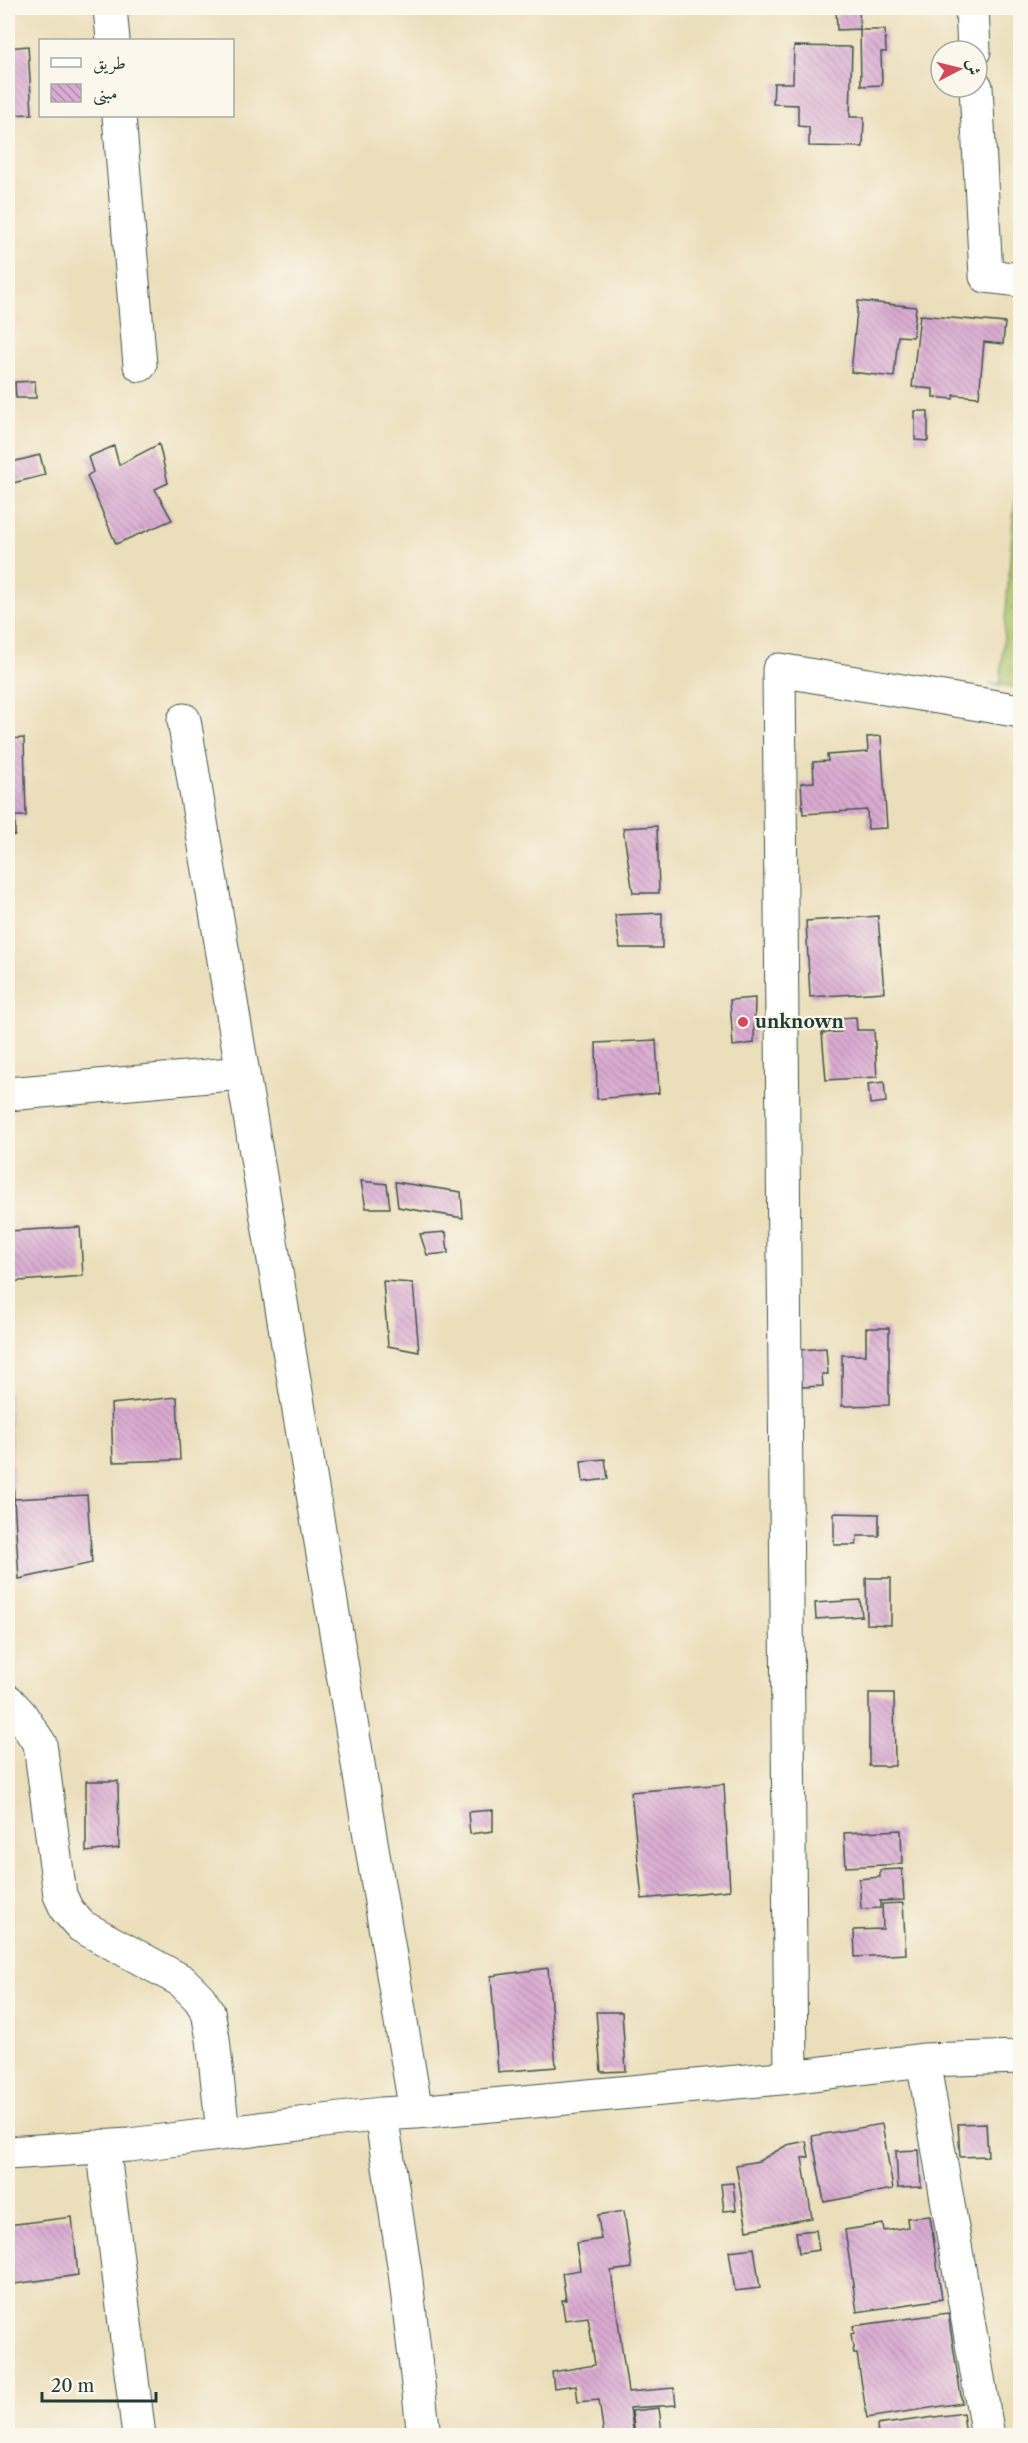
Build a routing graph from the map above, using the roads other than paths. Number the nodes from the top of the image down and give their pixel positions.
1 (110, 8) edge
2 (972, 8) edge
3 (113, 39) edge
4 (973, 39) edge
5 (977, 99) edge
6 (119, 117) edge
7 (1020, 280) edge
8 (140, 365) dead end
9 (1020, 711) edge
10 (184, 720) dead end
11 (242, 1073) junction
12 (8, 1094) edge
13 (8, 1701) edge
14 (1020, 2057) edge
15 (923, 2060) junction
16 (790, 2077) junction
17 (416, 2112) junction
18 (381, 2114) junction
19 (223, 2133) junction
20 (103, 2146) junction
21 (8, 2153) edge
22 (139, 2436) edge
23 (424, 2436) edge
24 (988, 2436) edge

1 - 3 street
2 - 4 street
5 - 7 street
6 - 8 street
9 - 16 street
10 - 11 street
11 - 12 street
11 - 17 street
13 - 19 street
14 - 15 street
15 - 16 street
15 - 24 street
16 - 17 street
17 - 18 street
18 - 19 street
18 - 23 street
19 - 20 street
20 - 21 street
20 - 22 street

